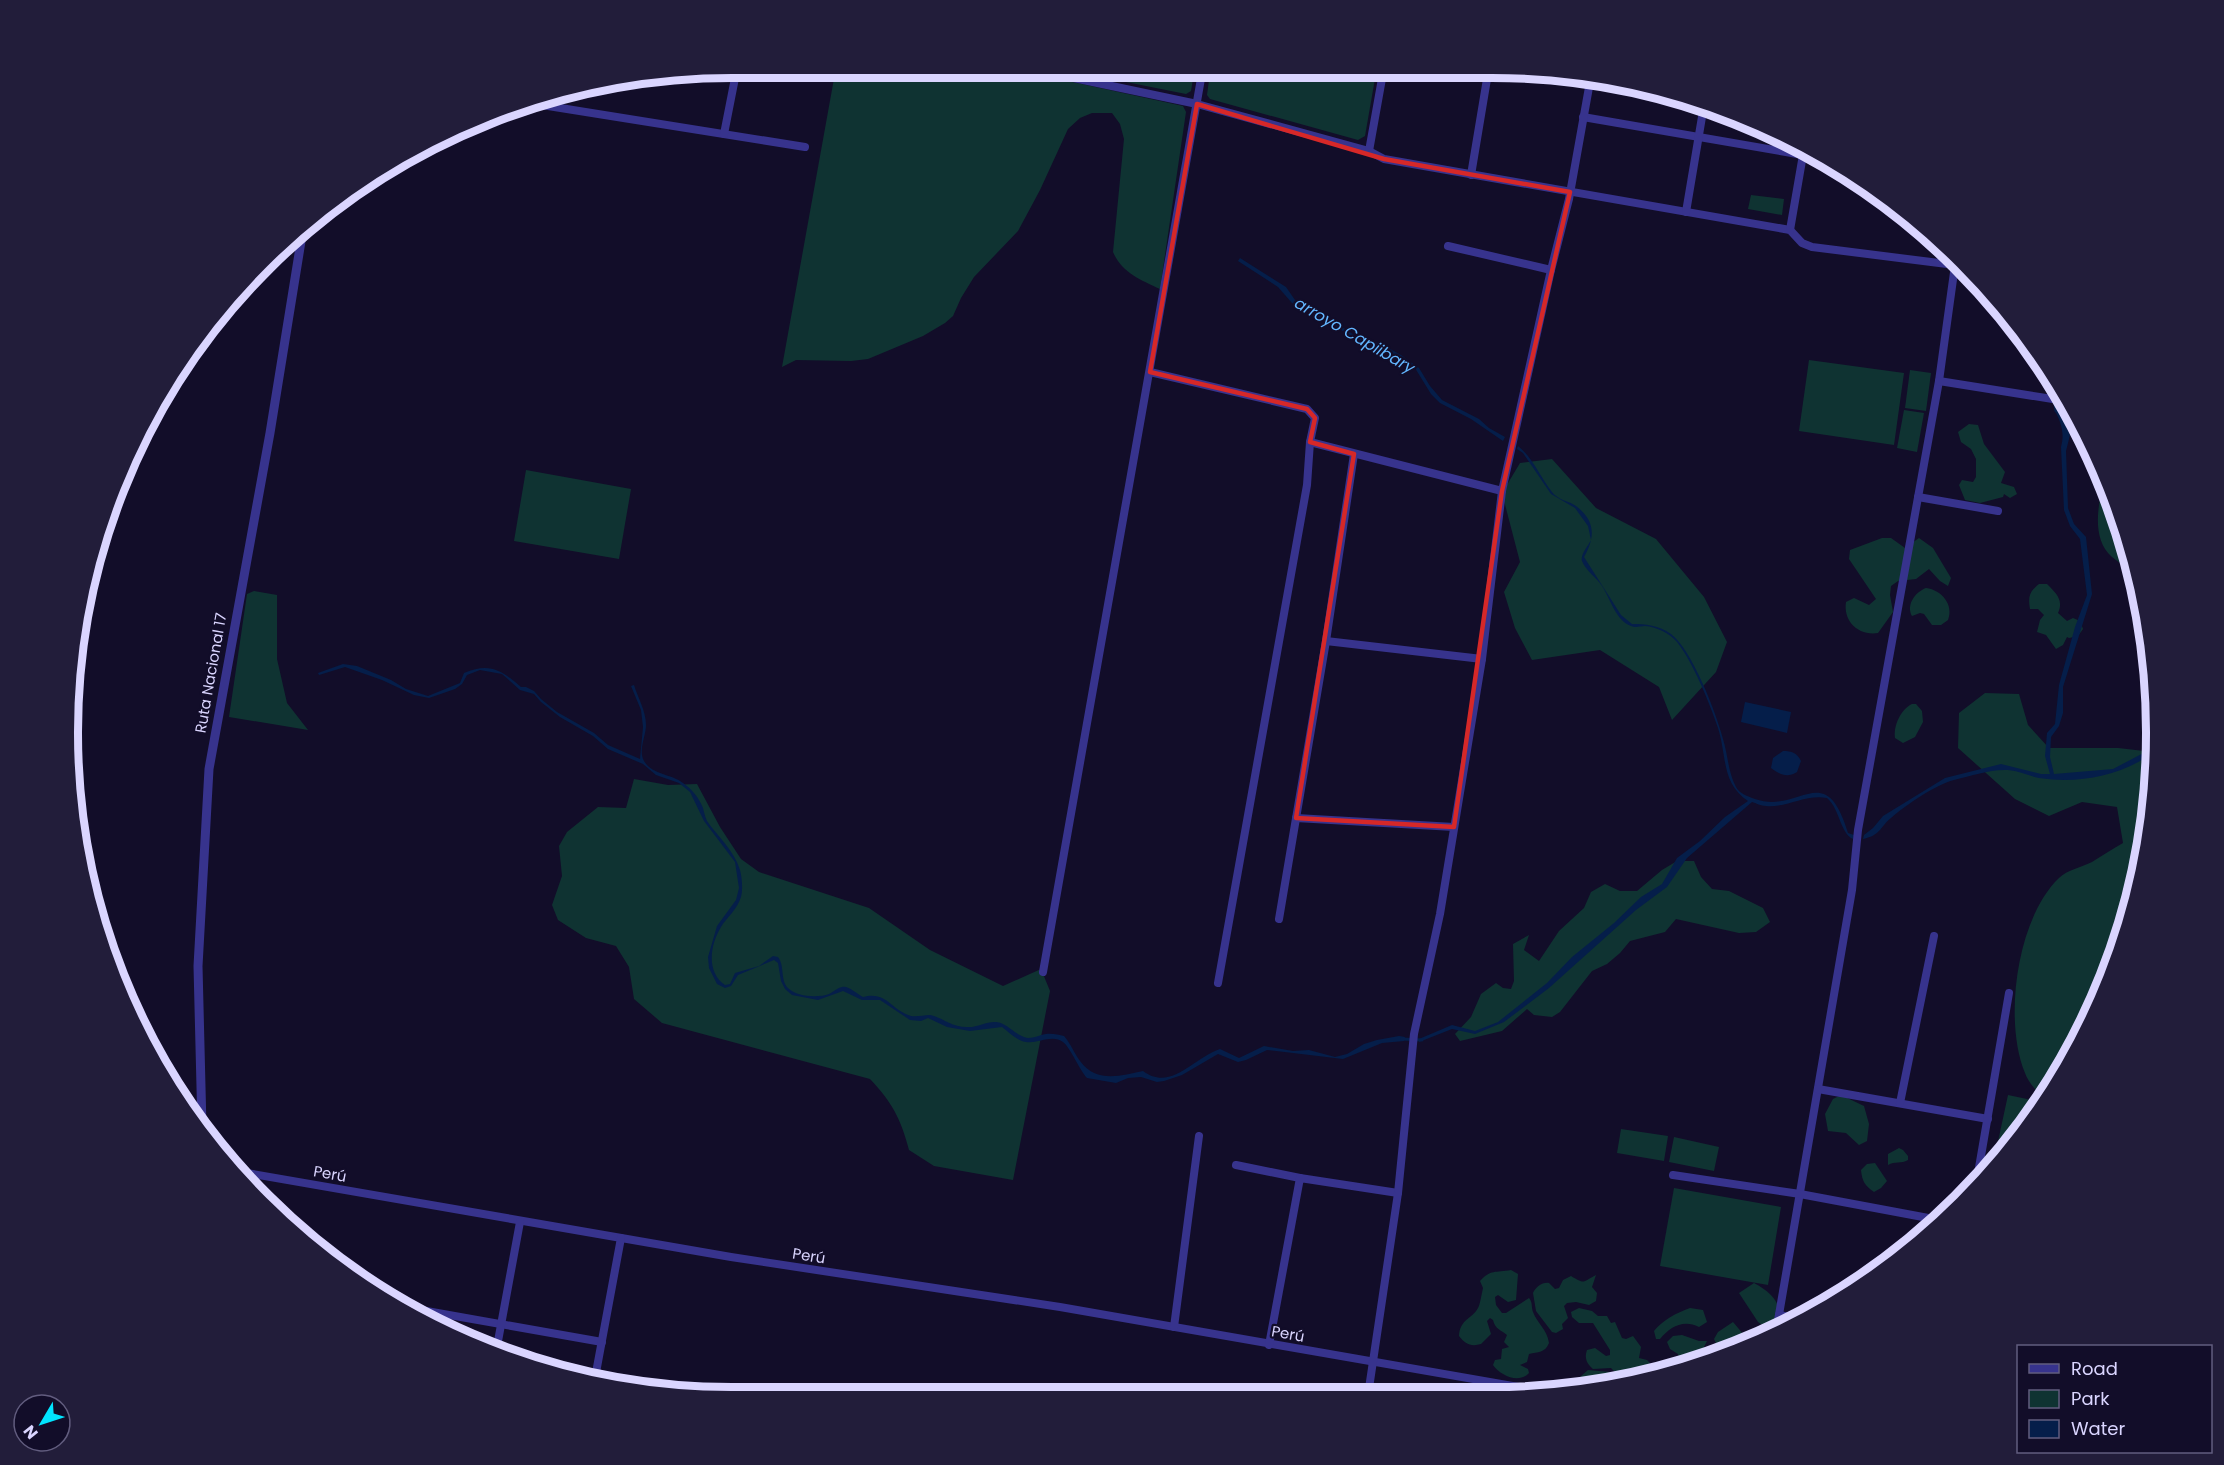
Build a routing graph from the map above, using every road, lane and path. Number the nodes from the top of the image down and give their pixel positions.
1 (735, 78) edge
2 (1074, 78) edge
3 (1201, 78) edge
4 (1382, 78) edge
5 (1487, 78) edge
6 (1589, 86) edge
7 (553, 103) edge
8 (1197, 104) junction
9 (1703, 113) edge
10 (1583, 117) junction
11 (724, 134) junction
12 (1699, 137) junction
13 (806, 147) dead end
14 (1790, 150) edge
15 (1369, 151) junction
16 (1803, 157) edge
17 (1472, 175) junction
18 (1570, 192) junction
19 (1686, 212) junction
20 (1790, 230) junction
21 (301, 240) edge
22 (1448, 246) dead end
23 (1948, 264) edge
24 (1551, 270) junction
25 (1954, 270) edge
26 (1150, 372) junction
27 (1938, 381) junction
28 (2055, 399) edge
29 (1310, 442) junction
30 (1354, 454) junction
31 (1502, 491) junction
32 (1918, 497) junction
33 (1998, 511) dead end
34 (1326, 641) junction
35 (1482, 659) junction
36 (1296, 818) junction
37 (1454, 827) junction
38 (1279, 919) dead end
39 (1934, 936) dead end
40 (1043, 972) dead end
41 (1218, 983) dead end
42 (2009, 993) dead end
43 (1818, 1089) junction
44 (1900, 1104) junction
45 (202, 1115) edge
46 (1988, 1119) junction
47 (1199, 1136) dead end
48 (1236, 1165) dead end
49 (1979, 1169) edge
50 (249, 1173) edge
51 (1673, 1175) dead end
52 (1300, 1178) junction
53 (1398, 1193) junction
54 (1800, 1194) junction
55 (1930, 1218) edge
56 (520, 1221) junction
57 (621, 1238) junction
58 (426, 1311) edge
59 (1779, 1315) junction
60 (1787, 1317) edge
61 (1778, 1321) edge
62 (501, 1323) junction
63 (1174, 1327) junction
64 (602, 1342) junction
65 (498, 1343) edge
66 (1269, 1344) junction
67 (1372, 1362) junction
68 (596, 1372) edge
69 (1515, 1386) edge
70 (1369, 1387) edge

1 - 11 street
2 - 8 street
3 - 8 street
4 - 15 street
5 - 17 street
6 - 10 street
7 - 11 street
8 - 15 street
8 - 26 street
9 - 12 street
10 - 12 street
10 - 18 street
11 - 13 street
12 - 14 street
12 - 19 street
15 - 17 street
16 - 20 street
17 - 18 street
18 - 19 street
18 - 24 street
19 - 20 street
20 - 23 street
21 - 45 street, Ruta Nacional 17
22 - 24 street
24 - 31 street
25 - 27 street
26 - 29 street
26 - 40 street
27 - 28 street
27 - 32 street
29 - 30 street
29 - 41 street
30 - 31 street
30 - 34 street
31 - 35 street
32 - 33 street
32 - 43 street
34 - 35 street
34 - 36 street
35 - 37 street
36 - 37 street
36 - 38 street
37 - 53 street
39 - 44 street
42 - 46 street
43 - 44 street
43 - 54 street
44 - 46 street
46 - 49 street
47 - 63 street
48 - 52 street
50 - 56 street, Perú
51 - 54 street
52 - 53 street
52 - 66 street
53 - 67 street
54 - 55 street
54 - 59 street
56 - 57 street, Perú
56 - 62 street
57 - 63 street, Perú
57 - 64 street
58 - 62 street
59 - 60 street
59 - 61 street
62 - 64 street
62 - 65 street
63 - 66 street, Perú
64 - 68 street
66 - 67 street, Perú
67 - 69 street, Perú
67 - 70 street

